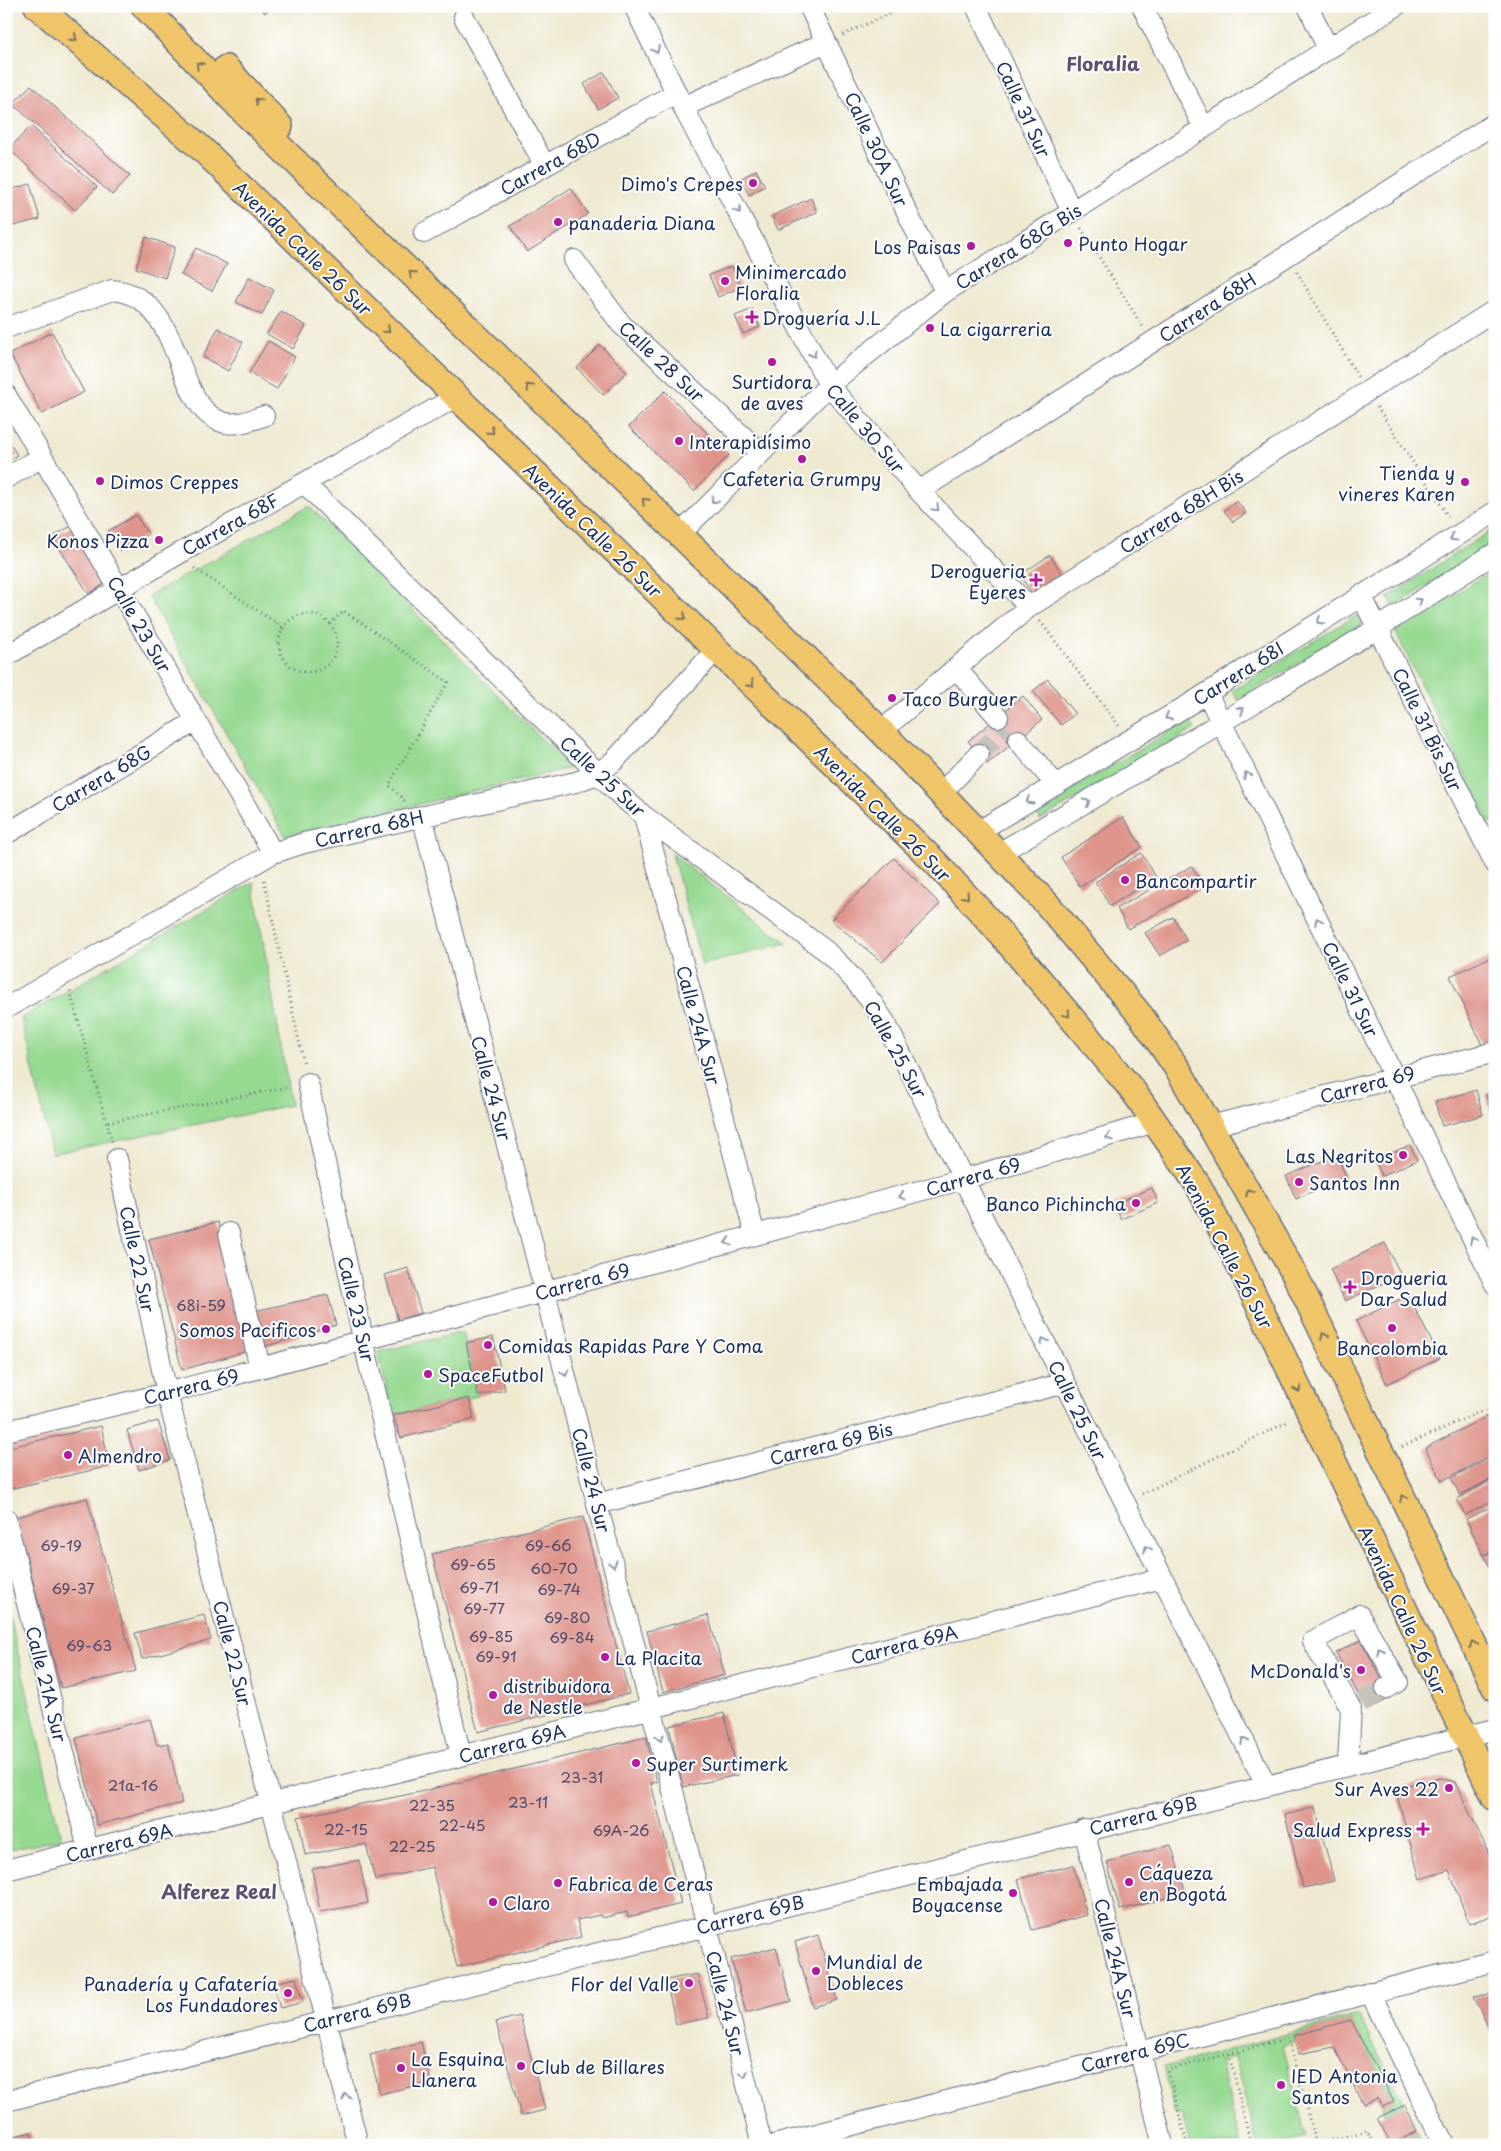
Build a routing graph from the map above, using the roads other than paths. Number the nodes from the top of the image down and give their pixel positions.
1 (37, 6) edge
2 (144, 6) edge
3 (168, 6) edge
4 (634, 6) edge
5 (809, 6) edge
6 (976, 6) edge
7 (1142, 6) edge
8 (1308, 6) edge
9 (1396, 6) edge
10 (464, 18) dead end
11 (826, 42) junction
12 (1328, 49) junction
13 (680, 100) junction
14 (1495, 123) edge
15 (1204, 128) junction
16 (545, 166) junction
17 (1072, 212) junction
18 (424, 233) dead end
19 (381, 244) junction
20 (574, 260) dead end
21 (945, 292) junction
22 (1495, 310) edge
23 (6, 328) edge
24 (829, 384) junction
25 (6, 395) edge
26 (456, 397) junction
27 (264, 416) dead end
28 (761, 453) junction
29 (42, 457) junction
30 (6, 478) edge
31 (304, 483) junction
32 (919, 491) junction
33 (1495, 512) edge
34 (679, 535) junction
35 (1495, 552) edge
36 (119, 589) junction
37 (1361, 595) junction
38 (1029, 607) junction
39 (1378, 628) junction
40 (716, 650) junction
41 (6, 656) edge
42 (956, 668) junction
43 (1207, 693) junction
44 (998, 717) dead end
45 (196, 721) junction
46 (1221, 723) junction
47 (881, 731) junction
48 (1018, 740) dead end
49 (979, 754) tunnel mouth
50 (597, 774) junction
51 (1056, 785) junction
52 (941, 793) junction
53 (422, 816) junction
54 (644, 816) junction
55 (979, 832) junction
56 (6, 834) edge
57 (1488, 836) edge
58 (999, 853) junction
59 (266, 857) junction
60 (1495, 863) edge
61 (6, 1008) edge
62 (1495, 1052) edge
63 (1394, 1077) junction
64 (308, 1083) road end
65 (1155, 1122) junction
66 (1211, 1126) junction
67 (117, 1159) road end
68 (964, 1180) junction
69 (229, 1233) dead end
70 (755, 1235) junction
71 (1493, 1277) edge
72 (545, 1292) junction
73 (363, 1339) junction
74 (260, 1368) junction
75 (1065, 1383) junction
76 (167, 1392) junction
77 (6, 1431) edge
78 (597, 1504) junction
79 (6, 1520) edge
80 (1162, 1578) junction
81 (1386, 1688) tunnel mouth
82 (1495, 1688) edge
83 (652, 1708) junction
84 (1495, 1729) edge
85 (1464, 1736) junction
86 (462, 1756) junction
87 (1348, 1764) junction
88 (1266, 1785) junction
89 (1495, 1798) edge
90 (272, 1804) junction
91 (1084, 1830) junction
92 (88, 1849) junction
93 (6, 1870) edge
94 (707, 1924) junction
95 (1495, 1960) edge
96 (1370, 1992) junction
97 (327, 2020) junction
98 (1140, 2051) junction
99 (6, 2101) edge
100 (358, 2145) edge
101 (762, 2145) edge
102 (774, 2145) edge
103 (1163, 2145) edge
104 (1444, 2145) edge

1 -> 26 main road, Avenida Calle 26 Sur
19 -> 2 main road
19 -> 3 main road
4 -> 13 street, Calle 30 Sur
5 - 11 street, Calle 30A Sur
6 - 17 street, Calle 31 Sur
7 - 15 street
8 - 12 street
9 - 12 street, Carrera 68G Bis
10 - 16 street
11 - 13 street, Carrera 68D
11 - 21 street, Calle 30A Sur
12 - 15 street, Carrera 68G Bis
13 - 16 street, Carrera 68D
13 -> 24 street, Calle 30 Sur
14 - 32 street, Carrera 68H
15 - 17 street, Carrera 68G Bis
16 - 18 street, Carrera 68D
17 - 21 street, Carrera 68G Bis
34 -> 19 main road
20 - 28 street, Calle 28 Sur
21 - 24 street, Carrera 68G Bis
22 - 38 street, Carrera 68H Bis
23 - 27 street
24 - 28 street, Carrera 68G Bis
24 - 32 street, Calle 30 Sur
25 - 29 street, Calle 23 Sur
26 - 31 street, Carrera 68F
26 -> 40 main road, Avenida Calle 26 Sur
28 -> 34 street, Carrera 68G Bis
29 - 30 street
29 - 36 street, Calle 23 Sur
31 - 36 street, Carrera 68F
31 - 50 street, Calle 25 Sur
32 -> 38 street, Calle 30 Sur
33 -> 37 street, Carrera 68I
34 - 47 main road
39 -> 35 street, Carrera 68I
36 - 41 street, Carrera 68F
36 - 45 street, Calle 23 Sur
37 - 39 street, Calle 31 Bis Sur
37 -> 43 street, Carrera 68I
38 - 42 street, Carrera 68H Bis
46 -> 39 street, Carrera 68I
39 - 57 street, Calle 31 Bis Sur
40 - 50 street, Carrera 68H
40 -> 65 main road, Avenida Calle 26 Sur
42 - 44 street
42 - 47 street, Carrera 68H Bis
43 - 46 street, Calle 31 Sur
43 -> 51 street, Carrera 68I
45 - 56 street, Carrera 68G
45 - 59 street, Calle 23 Sur
58 -> 46 street, Carrera 68I
63 -> 46 street, Calle 31 Sur
47 - 52 main road
48 - 51 street
49 - 52 street
50 - 53 street, Carrera 68H
50 - 54 street, Calle 25 Sur
51 -> 55 street, Carrera 68I
52 - 55 main road
53 - 59 street, Carrera 68H
53 - 72 street, Calle 24 Sur
54 - 68 street, Calle 25 Sur
54 - 70 street, Calle 24A Sur
55 - 58 main road
57 - 60 street, Calle 31 Bis Sur
58 - 66 main road
59 - 61 street, Carrera 68H
62 - 63 street, Carrera 69
63 - 66 street, Carrera 69
71 -> 63 street, Calle 31 Sur
64 - 73 street, Calle 23 Sur
65 -> 68 street, Carrera 69
65 -> 85 main road, Avenida Calle 26 Sur
82 -> 66 main road
67 - 76 street, Calle 22 Sur
68 -> 70 street, Carrera 69
75 -> 68 street, Calle 25 Sur
69 - 74 street
70 -> 72 street, Carrera 69
72 - 73 street, Carrera 69
72 -> 78 street, Calle 24 Sur
73 - 74 street, Carrera 69
73 - 86 street, Calle 23 Sur
74 - 76 street, Carrera 69
75 - 78 street, Carrera 69 Bis
80 -> 75 street, Calle 25 Sur
76 - 77 street, Carrera 69
76 - 90 street, Calle 22 Sur
78 -> 83 street, Calle 24 Sur
79 - 92 street, Calle 21A Sur
80 - 83 street, Carrera 69A
88 -> 80 street, Calle 25 Sur
81 -> 87 street
83 - 86 street, Carrera 69A
83 -> 94 street, Calle 24 Sur
84 - 85 street, Carrera 69B
85 - 87 street, Carrera 69B
85 - 89 main road, Avenida Calle 26 Sur
86 - 90 street, Carrera 69A
87 - 88 street, Carrera 69B
88 - 91 street, Carrera 69B
90 - 92 street, Carrera 69A
90 - 97 street, Calle 22 Sur
91 - 94 street, Carrera 69B
91 - 98 street, Calle 24A Sur
92 - 93 street, Carrera 69A
94 - 97 street, Carrera 69B
94 -> 101 street, Calle 24 Sur
95 - 96 street, Carrera 69C
96 - 98 street, Carrera 69C
96 - 104 street
97 - 99 street, Carrera 69B
100 -> 97 street, Calle 22 Sur
98 - 102 street, Carrera 69C
98 - 103 street, Calle 24A Sur

